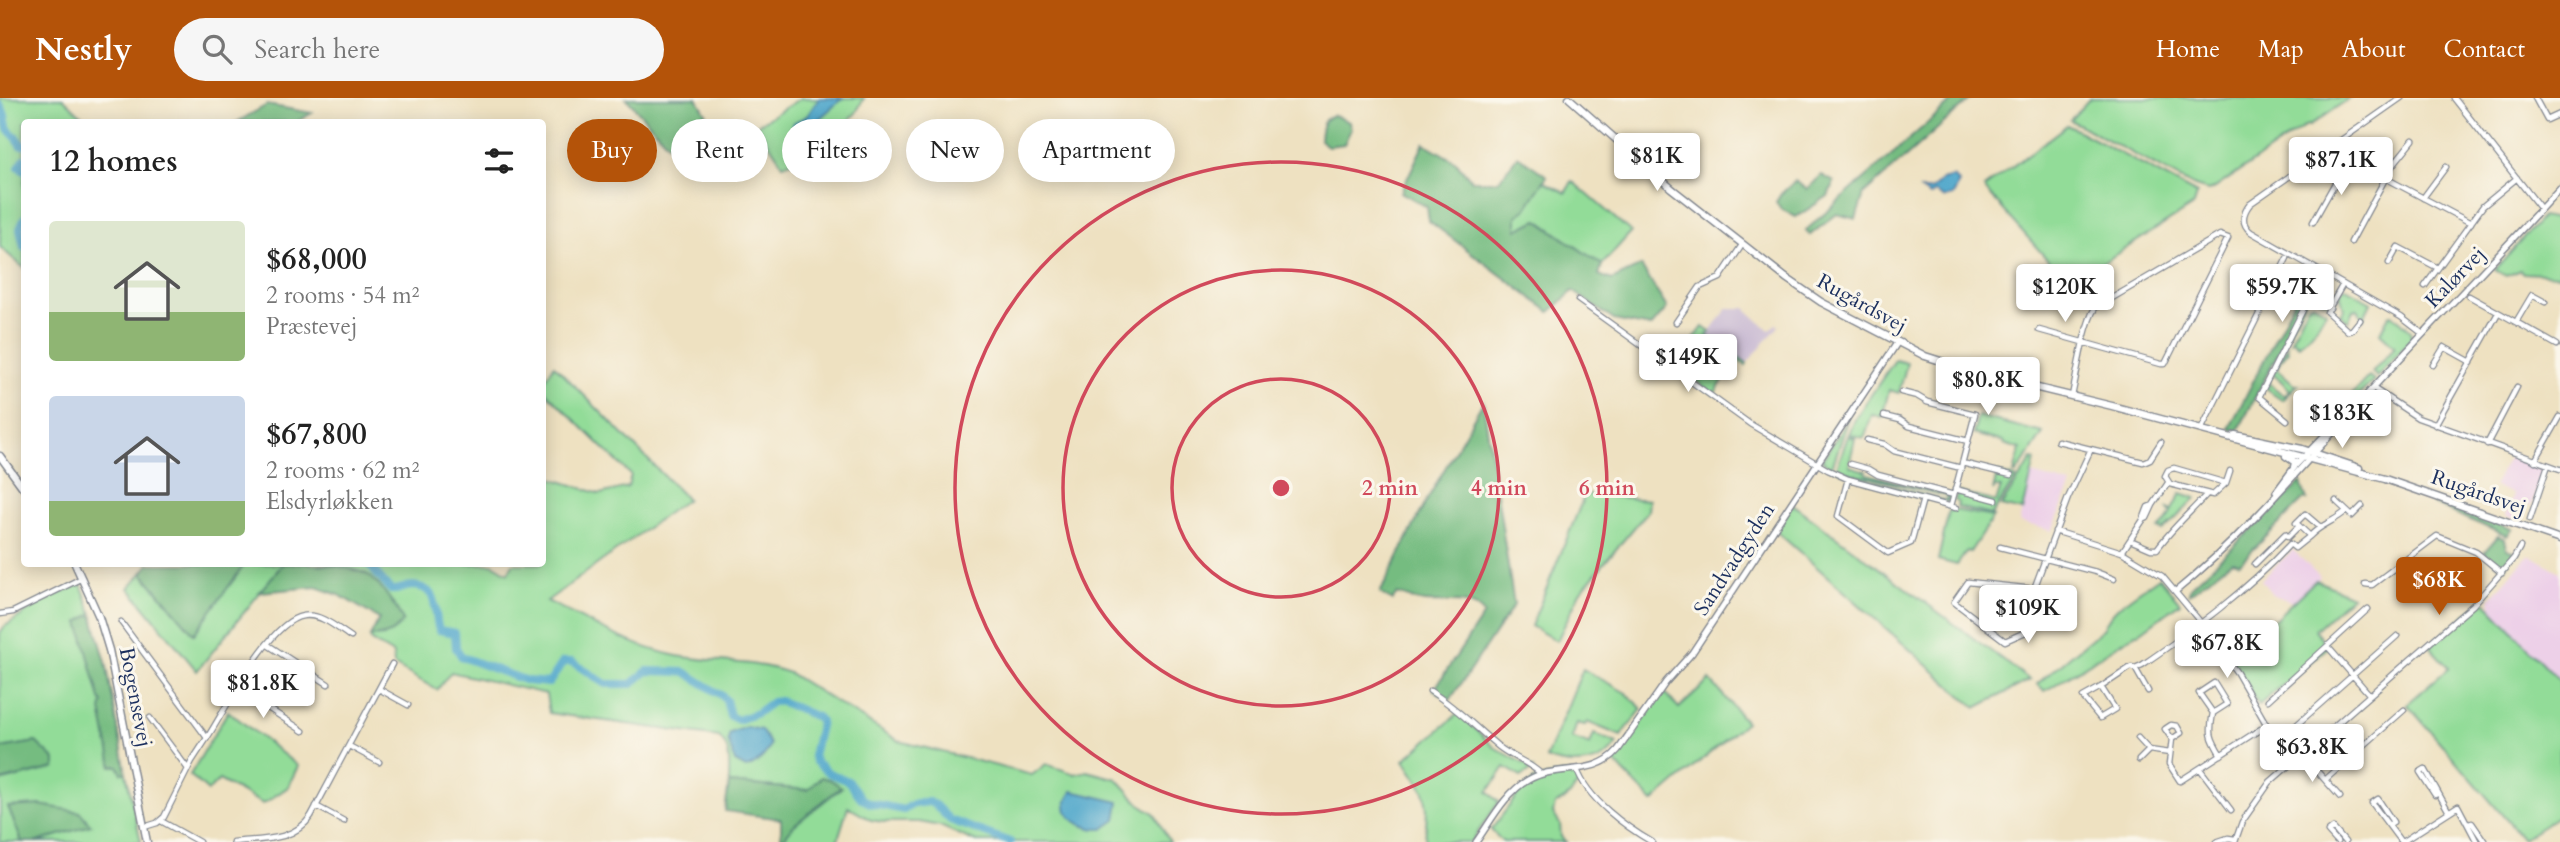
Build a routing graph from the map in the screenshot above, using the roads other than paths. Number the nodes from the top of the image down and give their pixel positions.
1 (1569, 98) edge
2 (2401, 98) edge
3 (2454, 98) edge
4 (2535, 98) edge
5 (2560, 114) edge
6 (2413, 140) dead end
7 (2337, 143) junction
8 (2349, 158) junction
9 (2446, 167) dead end
10 (2385, 178) junction
11 (2517, 178) junction
12 (2560, 188) edge
13 (2423, 198) junction
14 (2541, 209) junction
15 (2313, 222) dead end
16 (2471, 223) junction
17 (2351, 242) dead end
18 (1742, 245) junction
19 (2287, 263) dead end
20 (2389, 263) dead end
21 (2438, 268) junction
22 (2343, 284) junction
23 (2425, 286) dead end
24 (2469, 296) dead end
25 (1578, 300) dead end
26 (2545, 302) dead end
27 (2329, 308) junction
28 (2498, 313) junction
29 (2360, 320) dead end
30 (1676, 322) dead end
31 (2516, 322) junction
32 (2039, 330) dead end
33 (2423, 334) junction
34 (1897, 342) junction
35 (2085, 342) junction
36 (2557, 345) dead end
37 (2471, 362) junction
38 (2433, 365) dead end
39 (2518, 387) dead end
40 (2373, 388) junction
41 (1902, 392) dead end
42 (2072, 396) junction
43 (1884, 416) dead end
44 (2560, 417) edge
45 (2287, 420) dead end
46 (2435, 425) junction
47 (2201, 429) junction
48 (1867, 440) dead end
49 (1968, 441) junction
50 (2058, 441) dead end
51 (2161, 442) dead end
52 (2247, 442) junction
53 (2487, 444) junction
54 (2268, 448) junction
55 (2091, 449) junction
56 (0, 456) edge
57 (2310, 456) junction
58 (2535, 461) junction
59 (1816, 462) junction
60 (1850, 464) dead end
61 (1961, 465) junction
62 (2548, 466) junction
63 (2294, 467) junction
64 (2560, 469) edge
65 (2230, 471) dead end
66 (2011, 475) dead end
67 (1848, 479) junction
68 (2385, 479) junction
69 (2168, 483) junction
70 (2226, 484) junction
71 (21, 485) edge
72 (1954, 492) junction
73 (2207, 494) junction
74 (1923, 499) junction
75 (1996, 500) dead end
76 (2336, 501) dead end
77 (2362, 506) dead end
78 (2346, 511) junction
79 (2262, 512) junction
80 (2530, 519) dead end
81 (2299, 526) junction
82 (2319, 526) junction
83 (2055, 531) junction
84 (2310, 536) junction
85 (2130, 540) junction
86 (2560, 540) edge
87 (2000, 547) dead end
88 (2520, 547) dead end
89 (2122, 552) junction
90 (2262, 557) junction
91 (2045, 559) junction
92 (2255, 564) dead end
93 (2270, 566) junction
94 (77, 567) edge
95 (2502, 573) junction
96 (83, 578) junction
97 (2114, 579) dead end
98 (2365, 584) dead end
99 (2034, 589) junction
100 (2176, 592) junction
101 (2368, 609) dead end
102 (0, 614) edge
103 (121, 622) dead end
104 (2202, 624) junction
105 (2397, 636) dead end
106 (351, 637) dead end
107 (268, 645) junction
108 (2328, 647) junction
109 (392, 664) dead end
110 (2135, 668) junction
111 (2351, 675) junction
112 (328, 684) dead end
113 (236, 687) junction
114 (2101, 687) junction
115 (379, 689) junction
116 (1430, 691) dead end
117 (2148, 691) dead end
118 (2370, 694) junction
119 (2268, 700) dead end
120 (408, 705) dead end
121 (2404, 710) dead end
122 (2213, 713) junction
123 (150, 718) dead end
124 (2267, 725) junction
125 (303, 731) dead end
126 (2284, 736) dead end
127 (207, 738) junction
128 (2138, 738) dead end
129 (2172, 739) dead end
130 (349, 746) junction
131 (2149, 750) junction
132 (2170, 753) junction
133 (2302, 754) junction
134 (2221, 755) junction
135 (2139, 760) dead end
136 (379, 762) dead end
137 (2289, 764) junction
138 (188, 769) junction
139 (1577, 769) junction
140 (2200, 769) junction
141 (1541, 774) junction
142 (2325, 780) junction
143 (2437, 794) junction
144 (2340, 797) dead end
145 (316, 806) junction
146 (2231, 810) dead end
147 (2449, 812) junction
148 (161, 821) junction
149 (344, 821) dead end
150 (2390, 824) junction
151 (2469, 824) junction
152 (144, 827) junction
153 (2412, 836) junction
154 (268, 840) edge
155 (2235, 840) edge
156 (191, 841) edge
157 (147, 842) edge
158 (200, 842) edge
159 (233, 842) edge
160 (1476, 842) edge
161 (1652, 842) edge
162 (2216, 842) edge
163 (2337, 842) edge
164 (2345, 842) edge
165 (2402, 842) edge
166 (2415, 842) edge
167 (2477, 842) edge
168 (2485, 842) edge

1 - 18 main road, Rugårdsvej
2 - 7 street
3 - 11 street
4 - 5 street
6 - 10 street
7 - 8 street
7 - 22 street
8 - 10 street
8 - 15 street
9 - 13 street
10 - 13 street
10 - 17 street
11 - 14 street
11 - 16 street
12 - 14 street, Kalørvej
13 - 16 street
14 - 33 street, Kalørvej
16 - 21 street
18 - 30 street
18 - 34 main road, Rugårdsvej
19 - 47 street
20 - 21 street
21 - 23 street
22 - 27 street
22 - 33 street
24 - 28 street
25 - 59 street
26 - 31 street
27 - 29 street
27 - 45 street
28 - 31 street
28 - 37 street
31 - 36 street
32 - 35 street
33 - 40 street, Kalørvej
34 - 42 main road, Rugårdsvej
34 - 59 street, Sandvadgyden
35 - 35 street
35 - 42 street
37 - 38 street
37 - 46 street
39 - 53 street
40 - 46 street
40 - 57 street, Kalørvej
41 - 49 street
42 - 47 main road, Rugårdsvej
43 - 49 street
44 - 58 street
46 - 53 street
47 - 52 main road, Rugårdsvej
47 - 57 main road, Rugårdsvej
48 - 61 street
49 - 61 street
50 - 55 street
51 - 55 street
52 - 54 main road, Rugårdsvej
52 - 57 main road
53 - 58 street
54 - 57 main road, Rugårdsvej
54 - 63 main road
55 - 83 street
56 - 71 main road
57 - 63 street, Kalørvej
57 - 68 main road, Rugårdsvej
57 - 68 main road, Rugårdsvej
57 - 79 street, Kalørvej
58 - 62 street
59 - 67 street
59 - 139 street, Sandvadgyden
60 - 72 street
61 - 66 street
61 - 72 street
62 - 64 street
62 - 80 street
63 - 79 street, Kalørvej
65 - 70 street
67 - 74 street
67 - 74 street
68 - 86 main road, Rugårdsvej
69 - 70 street
69 - 73 street
69 - 85 street
70 - 73 street
72 - 74 street
72 - 75 street
73 - 85 street
76 - 78 street
77 - 78 street
78 - 82 street
79 - 100 street, Kalørvej
81 - 82 street
81 - 84 street
81 - 90 street
82 - 84 street
83 - 89 street
83 - 91 street
84 - 93 street
85 - 89 street
87 - 91 street
88 - 95 street
89 - 100 street
90 - 92 street
90 - 93 street
91 - 97 street
91 - 99 street
93 - 104 street
94 - 96 main road, Bogensevej
95 - 98 street
95 - 118 street
96 - 102 street
96 - 152 main road, Bogensevej
99 - 99 street
100 - 104 street
101 - 108 street
103 - 127 street
104 - 110 street
104 - 124 street
105 - 111 street
106 - 107 street
107 - 112 street
107 - 113 street
108 - 111 street
108 - 119 street
109 - 115 street
110 - 114 street
110 - 117 street
111 - 118 street
111 - 126 street
113 - 125 street
113 - 127 street
114 - 114 street
115 - 120 street
115 - 130 street
116 - 141 street
118 - 133 street
121 - 142 street
122 - 122 street
122 - 134 street
123 - 138 street
124 - 134 street
124 - 137 street
127 - 138 street
128 - 131 street
129 - 132 street
130 - 136 street
130 - 145 street
131 - 132 street
131 - 135 street
132 - 140 street
133 - 137 street
133 - 142 street
134 - 140 street
137 - 155 street
138 - 148 street
139 - 141 street, Sandvadgyden
139 - 161 street
140 - 146 street
141 - 160 street
142 - 144 street
143 - 143 street
143 - 147 street
145 - 149 street
145 - 154 street
147 - 151 street
147 - 153 street
148 - 152 street
148 - 156 street
150 - 150 street
150 - 165 street
151 - 167 street
151 - 168 street
152 - 157 main road, Bogensevej
153 - 165 street
153 - 166 street
154 - 159 street
155 - 162 street
156 - 158 street
163 - 164 street

